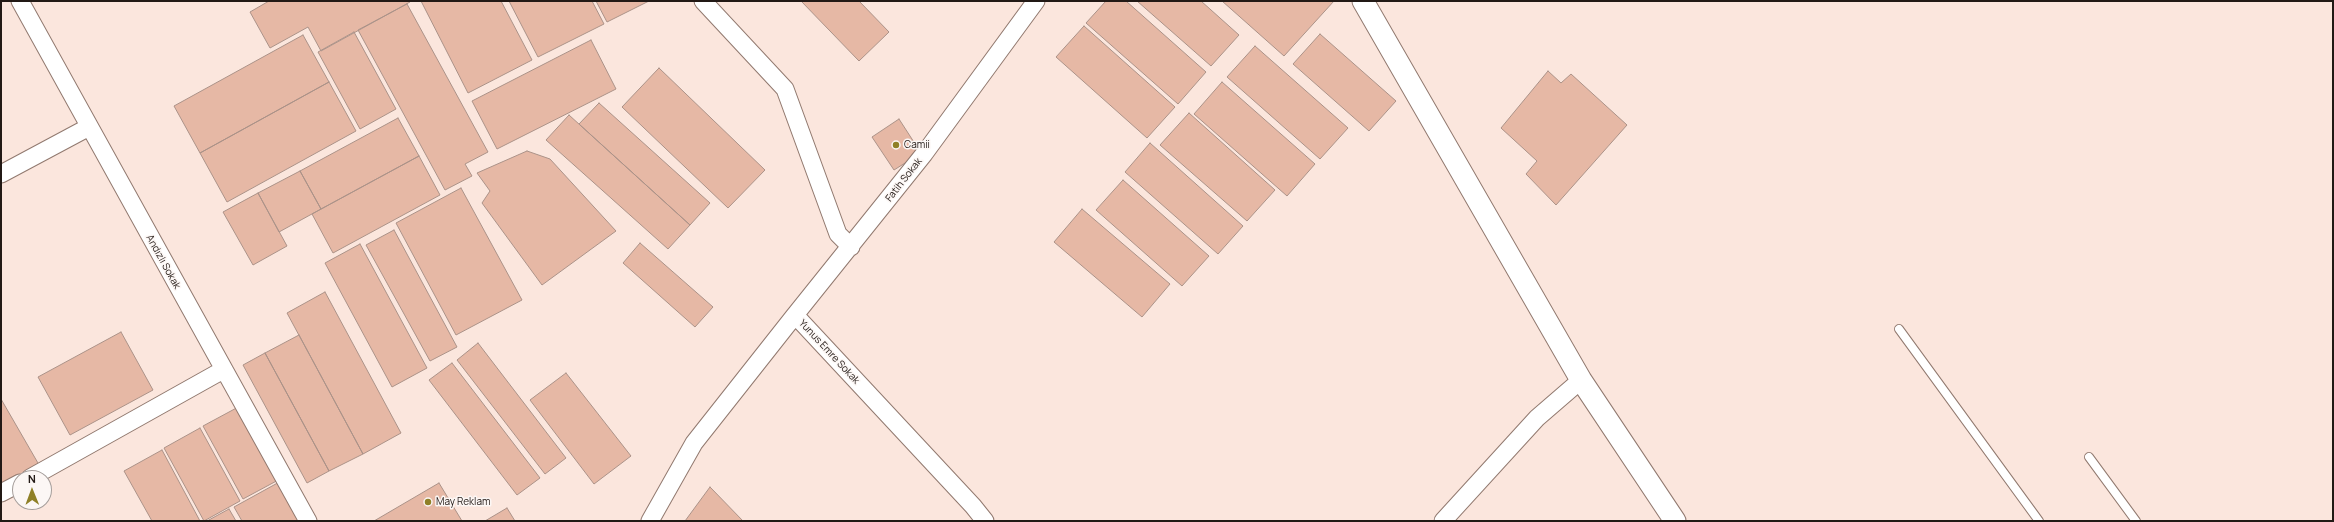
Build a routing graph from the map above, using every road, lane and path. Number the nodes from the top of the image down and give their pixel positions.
1 (20, 1) edge
2 (703, 1) edge
3 (1036, 1) edge
4 (1363, 1) edge
5 (89, 127) junction
6 (1, 174) edge
7 (851, 247) junction
8 (795, 315) junction
9 (1899, 329) dead end
10 (223, 370) junction
11 (1580, 380) junction
12 (2089, 457) dead end
13 (44, 470) edge
14 (12, 487) edge
15 (1, 493) edge
16 (308, 521) edge
17 (650, 521) edge
18 (985, 521) edge
19 (1443, 521) edge
20 (1675, 521) edge
21 (2039, 521) edge
22 (2136, 521) edge

1 - 5 street, Andızlı Sokak
2 - 7 street
3 - 7 street, Fatih Sokak
4 - 11 street
5 - 6 street
5 - 10 street, Andızlı Sokak
7 - 8 street, Fatih Sokak
8 - 17 street, Yunus Emre Sokak
8 - 18 street, Yunus Emre Sokak
9 - 21 lane
10 - 13 street
10 - 16 street, Andızlı Sokak
11 - 19 street
11 - 20 street
12 - 22 lane
14 - 15 street

